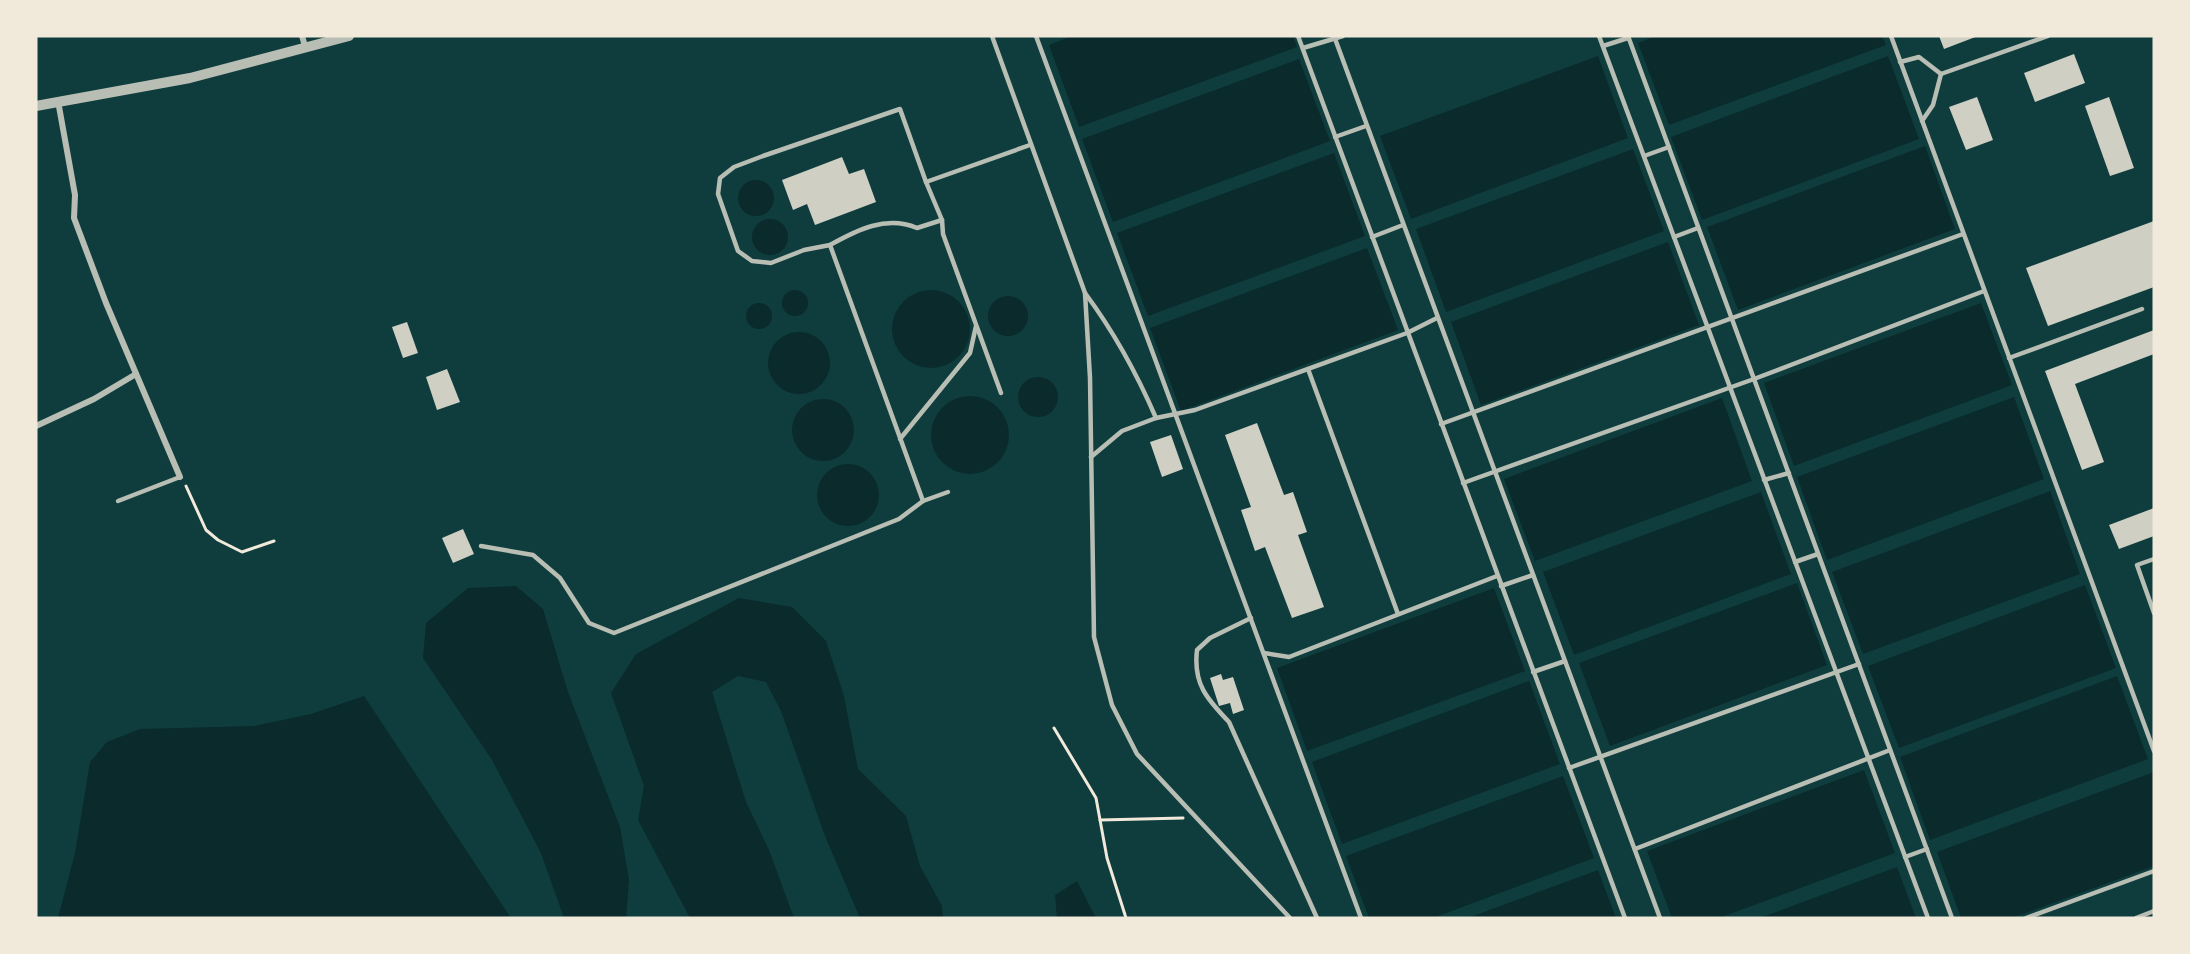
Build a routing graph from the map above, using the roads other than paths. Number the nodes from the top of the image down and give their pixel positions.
1 (348, 36) edge
2 (992, 36) edge
3 (1036, 36) edge
4 (1298, 36) edge
5 (1343, 36) edge
6 (1599, 36) edge
7 (1891, 36) edge
8 (2048, 36) edge
9 (1628, 37) edge
10 (1334, 38) edge
11 (303, 41) edge
12 (1603, 46) junction
13 (1303, 48) junction
14 (1900, 62) junction
15 (1941, 74) junction
16 (58, 101) junction
17 (36, 106) edge
18 (1922, 121) junction
19 (1366, 126) junction
20 (1335, 137) junction
21 (1030, 145) junction
22 (1668, 147) junction
23 (1644, 156) junction
24 (926, 182) junction
25 (942, 220) junction
26 (1403, 225) junction
27 (1698, 228) junction
28 (1963, 234) junction
29 (1372, 237) junction
30 (1674, 237) junction
31 (830, 245) junction
32 (1984, 291) junction
33 (1085, 293) junction
34 (2142, 309) dead end
35 (1437, 318) junction
36 (1731, 318) junction
37 (976, 323) junction
38 (1707, 326) junction
39 (1407, 333) junction
40 (2009, 358) junction
41 (1308, 369) junction
42 (136, 374) junction
43 (1754, 379) junction
44 (1730, 386) junction
45 (1001, 393) dead end
46 (1473, 414) junction
47 (1176, 416) junction
48 (1156, 418) junction
49 (1441, 424) junction
50 (36, 426) edge
51 (900, 439) junction
52 (1091, 457) junction
53 (1495, 472) junction
54 (1789, 473) junction
55 (180, 477) joint
56 (1764, 480) junction
57 (1463, 483) junction
58 (948, 492) dead end
59 (118, 501) dead end
60 (923, 501) junction
61 (482, 546) dead end
62 (1818, 554) junction
63 (2154, 559) edge
64 (1795, 562) junction
65 (1533, 575) junction
66 (1497, 576) junction
67 (1501, 586) junction
68 (2154, 613) edge
69 (1398, 614) junction
70 (1251, 618) junction
71 (1264, 653) junction
72 (1565, 661) junction
73 (1858, 664) junction
74 (1533, 672) junction
75 (1836, 672) junction
76 (1890, 750) junction
77 (2154, 751) edge
78 (1600, 757) junction
79 (1868, 759) junction
80 (1569, 768) junction
81 (1635, 849) junction
82 (1927, 849) junction
83 (1905, 856) junction
84 (2154, 871) edge
85 (2154, 911) edge
86 (1290, 918) edge
87 (1317, 918) edge
88 (1361, 918) edge
89 (1625, 918) edge
90 (1660, 918) edge
91 (1928, 918) edge
92 (1952, 918) edge
93 (2026, 918) edge
94 (2136, 918) edge

1 - 11 street
2 - 21 lane
3 - 47 lane
4 - 13 lane
5 - 10 lane
6 - 12 lane
7 - 14 lane
8 - 15 lane
9 - 12 lane
9 - 22 lane
10 - 13 lane
10 - 19 lane
11 - 16 street
12 - 23 lane
13 - 20 lane
14 - 15 lane
14 - 18 lane
15 - 18 lane
16 - 17 street
16 - 42 street
18 - 28 lane
19 - 20 lane
19 - 26 lane
20 - 29 lane
21 - 24 lane
21 - 33 lane
22 - 23 lane
22 - 27 lane
23 - 30 lane
24 - 25 lane
24 - 31 lane
25 - 31 lane
25 - 37 lane
26 - 29 lane
26 - 35 lane
27 - 30 lane
27 - 36 lane
28 - 32 lane
28 - 36 lane
29 - 39 lane
30 - 38 lane
31 - 51 lane
32 - 40 lane
32 - 43 lane
33 - 48 lane
33 - 52 lane
34 - 40 lane
35 - 39 lane
35 - 46 lane
36 - 38 lane
36 - 43 lane
37 - 45 lane
37 - 51 lane
38 - 44 lane
38 - 46 lane
39 - 41 lane
39 - 49 lane
40 - 77 lane
41 - 47 lane
41 - 69 lane
42 - 50 street
42 - 55 street
43 - 44 lane
43 - 54 lane
44 - 53 lane
44 - 56 lane
46 - 49 lane
46 - 53 lane
47 - 48 lane
47 - 70 lane
48 - 52 lane
49 - 57 lane
51 - 60 lane
52 - 86 lane
53 - 57 lane
53 - 65 lane
54 - 56 lane
54 - 62 lane
55 - 59 lane
56 - 64 lane
57 - 66 lane
58 - 60 lane
60 - 61 lane
62 - 64 lane
62 - 73 lane
63 - 68 lane
64 - 75 lane
65 - 67 lane
65 - 72 lane
66 - 67 lane
66 - 69 lane
67 - 74 lane
69 - 71 lane
70 - 71 lane
70 - 87 lane
71 - 88 lane
72 - 74 lane
72 - 78 lane
73 - 75 lane
73 - 76 lane
74 - 80 lane
75 - 78 lane
75 - 79 lane
76 - 79 lane
76 - 82 lane
78 - 80 lane
78 - 81 lane
79 - 81 lane
79 - 83 lane
80 - 89 lane
81 - 90 lane
82 - 83 lane
82 - 92 lane
83 - 91 lane
84 - 93 lane
85 - 94 lane

